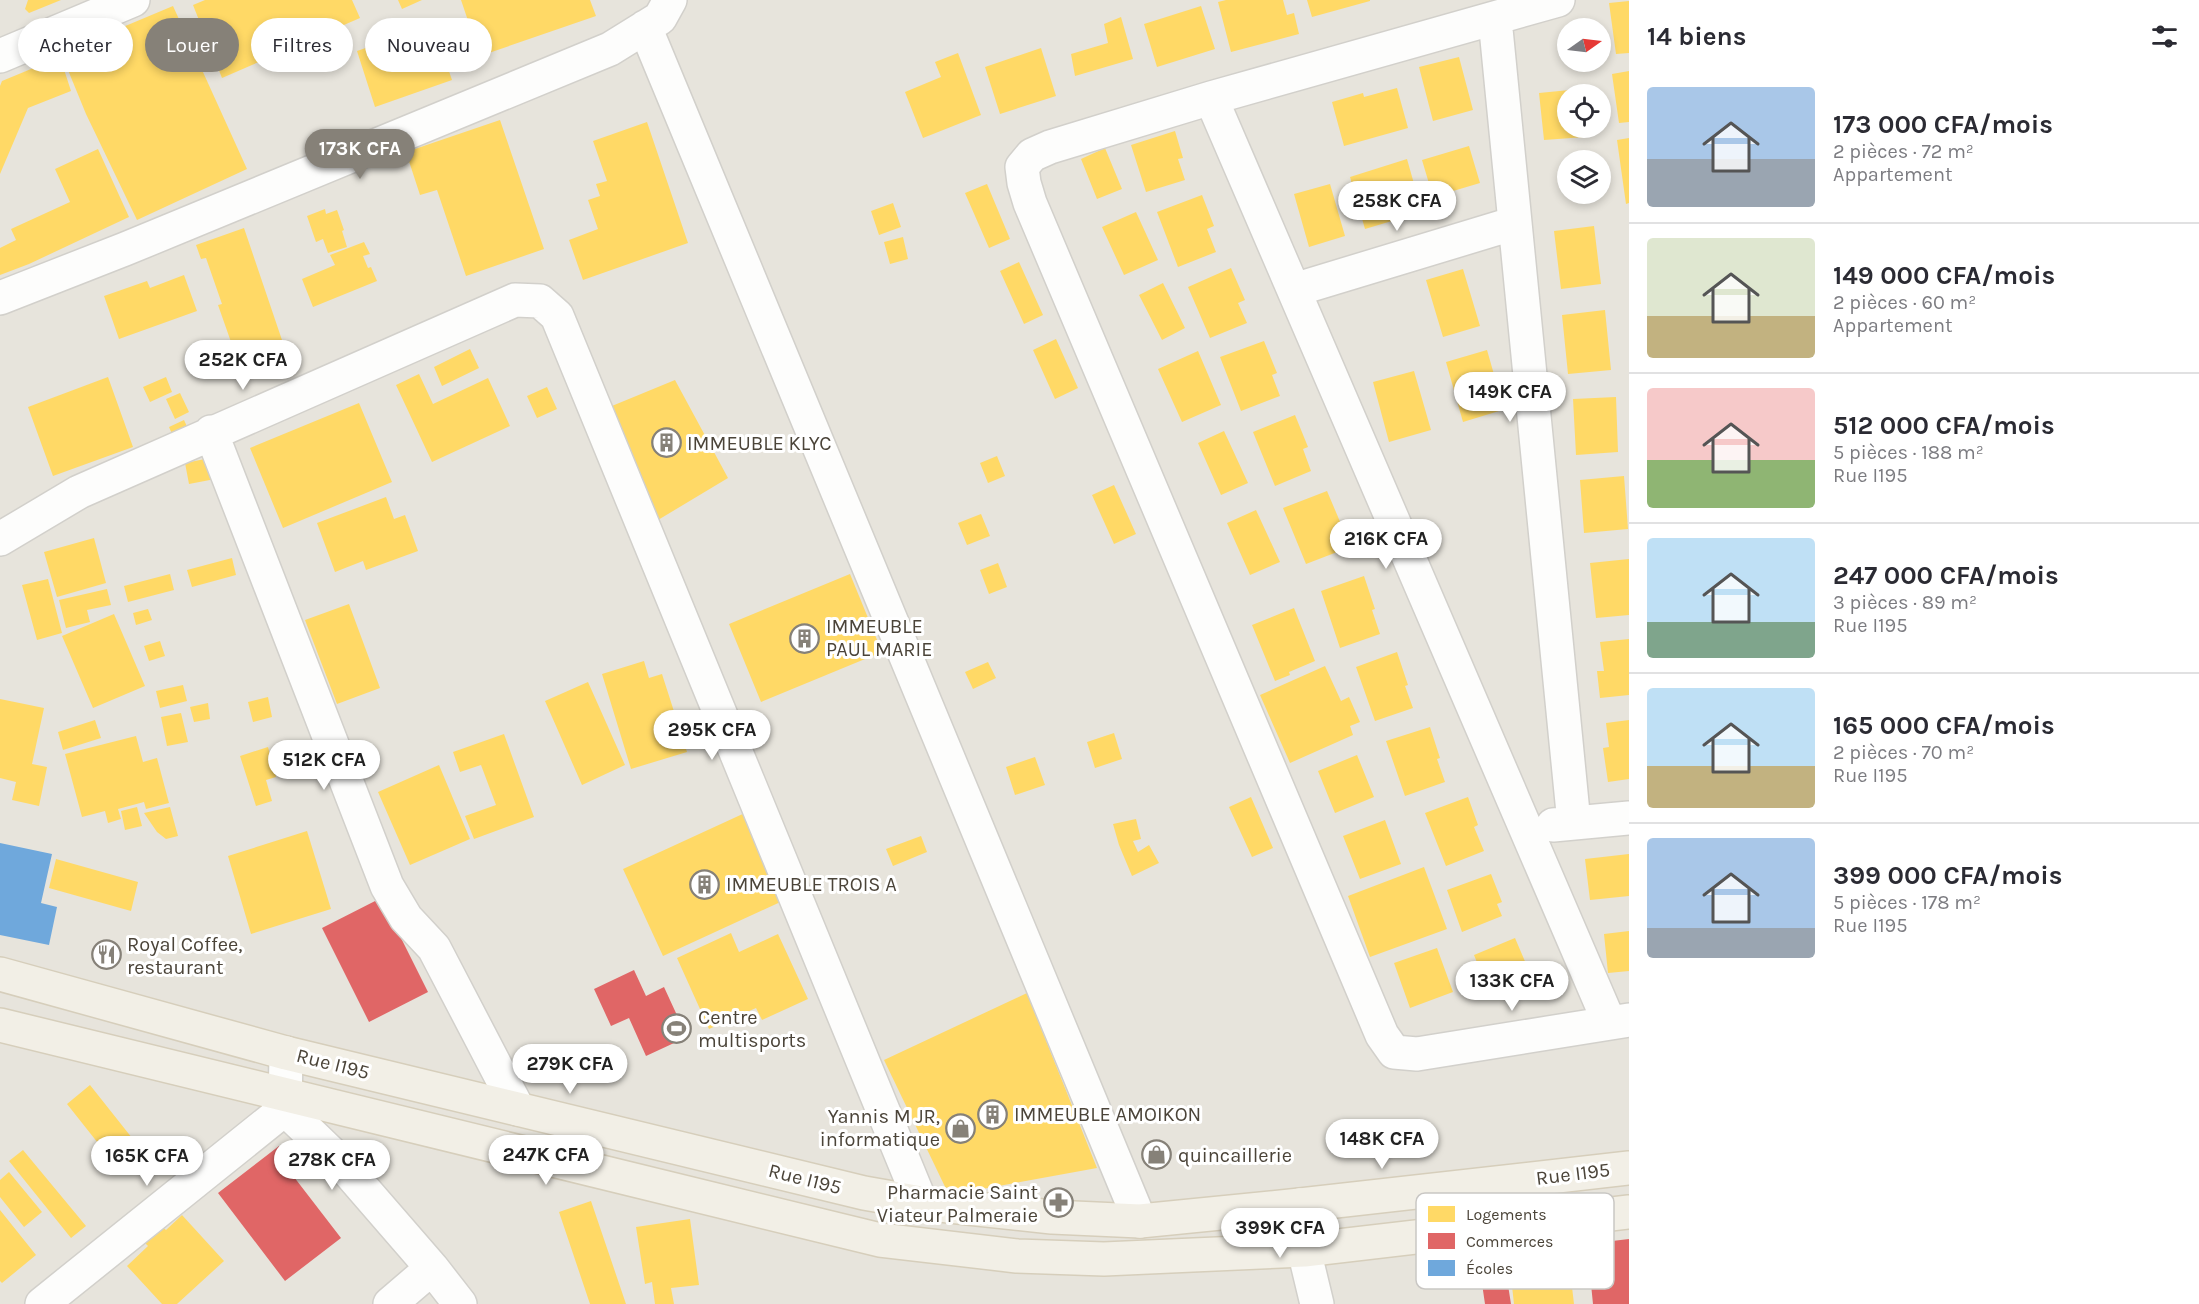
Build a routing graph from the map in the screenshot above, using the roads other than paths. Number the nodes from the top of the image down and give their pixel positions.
1 (133, 0) edge
2 (670, 0) edge
3 (1558, 0) edge
4 (1495, 19) junction
5 (645, 27) junction
6 (0, 56) edge
7 (1211, 98) junction
8 (1515, 223) junction
9 (1294, 290) junction
10 (0, 298) edge
11 (211, 432) junction
12 (0, 539) edge
13 (1629, 818) edge
14 (1574, 823) junction
15 (1527, 828) junction
16 (0, 974) edge
17 (1619, 1021) edge
18 (0, 1025) edge
19 (286, 1053) junction
20 (285, 1102) junction
21 (518, 1109) junction
22 (1629, 1167) edge
23 (921, 1203) junction
24 (1300, 1205) junction
25 (1629, 1212) edge
26 (1614, 1214) edge
27 (1140, 1221) junction
28 (1416, 1237) edge
29 (1304, 1250) junction
30 (432, 1268) junction
31 (42, 1304) edge
32 (390, 1304) edge
33 (460, 1304) edge
34 (1317, 1304) edge

1 - 6 street
2 - 5 street
3 - 4 street
4 - 7 street
4 - 8 street
5 - 10 street
5 - 27 street
7 - 9 street
7 - 17 street
8 - 9 street
8 - 14 street
9 - 15 street
11 - 12 street
11 - 21 street
11 - 23 street
13 - 14 street
14 - 15 street
15 - 17 street
16 - 19 main road, Rue I195
18 - 20 main road, Rue I195
19 - 20 street
19 - 21 main road, Rue I195
20 - 29 main road, Rue I195
20 - 30 street
20 - 31 street
21 - 23 main road, Rue I195
22 - 24 main road, Rue I195
23 - 27 main road, Rue I195
24 - 27 main road, Rue I195
24 - 29 street
25 - 26 main road, Rue I195
28 - 29 main road, Rue I195
29 - 34 street
30 - 32 street
30 - 33 street

